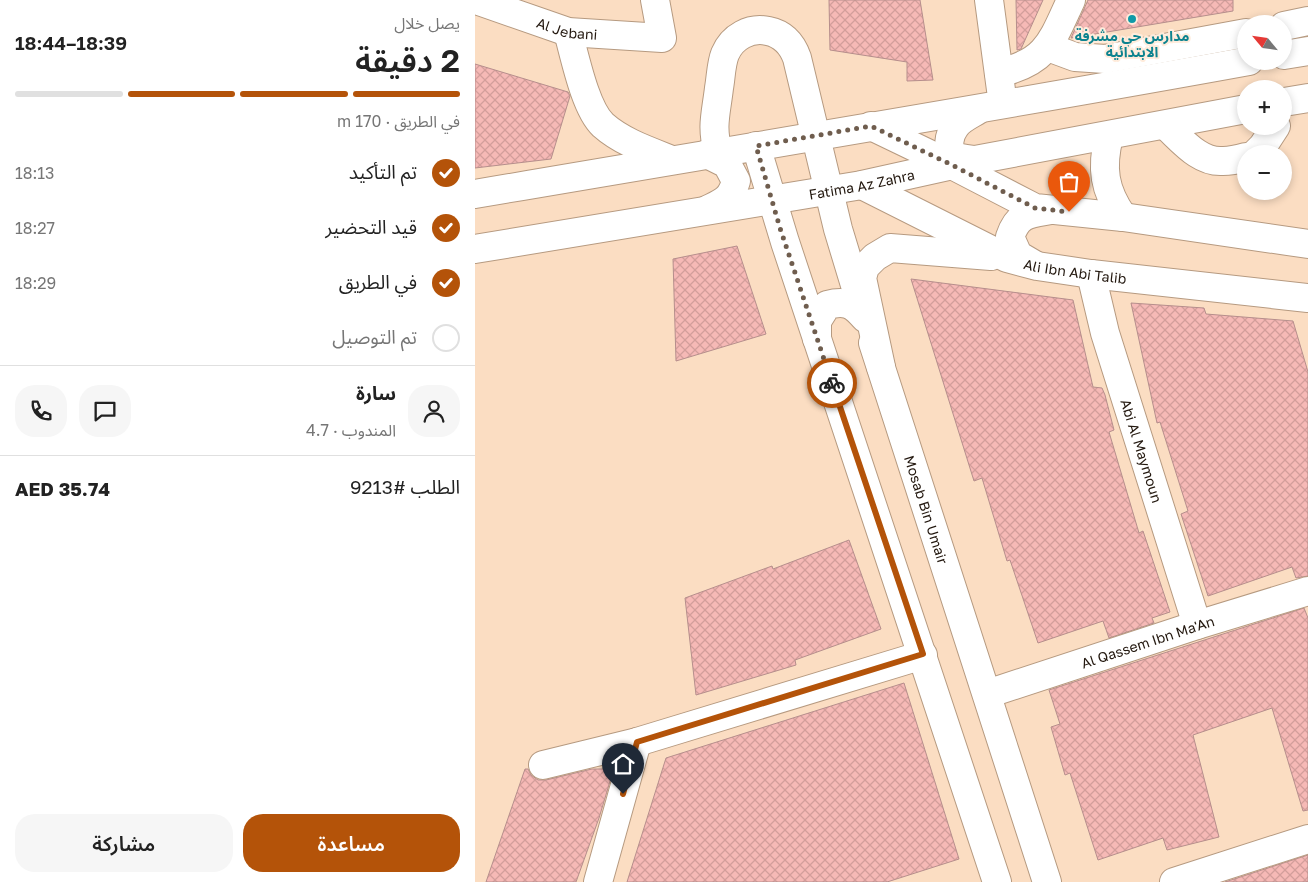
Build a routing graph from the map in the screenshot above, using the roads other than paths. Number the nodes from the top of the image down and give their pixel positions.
1 (476, 0) edge
2 (655, 0) edge
3 (989, 0) edge
4 (1071, 0) edge
5 (1308, 21) edge
6 (1293, 24) edge
7 (568, 32) junction
8 (1237, 35) edge
9 (1048, 46) junction
10 (1308, 51) edge
11 (1293, 54) edge
12 (1237, 63) edge
13 (999, 73) junction
14 (991, 107) junction
15 (1237, 111) edge
16 (1165, 125) junction
17 (871, 126) junction
18 (815, 136) junction
19 (1109, 136) junction
20 (756, 146) junction
21 (712, 153) junction
22 (1237, 159) edge
23 (672, 160) junction
24 (964, 163) junction
25 (862, 185) junction
26 (827, 189) junction
27 (475, 194) edge
28 (771, 200) junction
29 (1051, 210) junction
30 (705, 211) junction
31 (1123, 217) junction
32 (1308, 244) edge
33 (475, 249) edge
34 (1007, 258) junction
35 (1037, 266) junction
36 (1091, 274) junction
37 (1308, 298) edge
38 (865, 318) junction
39 (817, 338) junction
40 (881, 367) junction
41 (1308, 591) edge
42 (1197, 625) junction
43 (923, 654) junction
44 (987, 694) junction
45 (637, 742) junction
46 (543, 765) dead end
47 (1308, 838) edge
48 (991, 881) edge
49 (598, 882) edge
50 (1047, 882) edge
51 (1174, 882) edge

1 - 7 street, Al Jebani
2 - 7 street, Al Jebani
3 - 13 street
4 - 9 street
5 - 6 street
7 - 23 street
8 - 9 street
9 - 13 street
10 - 11 street
12 - 14 street
13 - 14 street
14 - 17 street
14 - 24 street
15 - 16 street, Fatima Az Zahra
16 - 19 street, Fatima Az Zahra
16 - 22 street
17 - 18 street
17 - 24 street
18 - 20 street
18 - 21 street, Mosab Bin Umair
18 - 26 street, Mosab Bin Umair
19 - 24 street, Fatima Az Zahra
19 - 31 street
20 - 21 street
20 - 28 street
21 - 23 street
21 - 30 street
23 - 27 street
24 - 25 street, Fatima Az Zahra
24 - 29 street
25 - 26 street, Fatima Az Zahra
25 - 34 street, Ali Ibn Abi Talib
26 - 28 street, Fatima Az Zahra
26 - 38 street, Mosab Bin Umair
28 - 30 street, Fatima Az Zahra
28 - 39 street
29 - 31 street
29 - 35 street
30 - 33 street, Fatima Az Zahra
31 - 32 street
34 - 35 street, Ali Ibn Abi Talib
34 - 40 street
35 - 36 street, Ali Ibn Abi Talib
36 - 37 street, Ali Ibn Abi Talib
36 - 42 street, Abi Al Maymoun
38 - 39 street
38 - 40 street, Mosab Bin Umair
39 - 43 street
40 - 44 street, Mosab Bin Umair
41 - 42 street, Al Qassem Ibn Ma'An
42 - 44 street, Al Qassem Ibn Ma'An
43 - 45 street
43 - 48 street
44 - 50 street, Mosab Bin Umair
45 - 46 street
45 - 49 street
47 - 51 street

